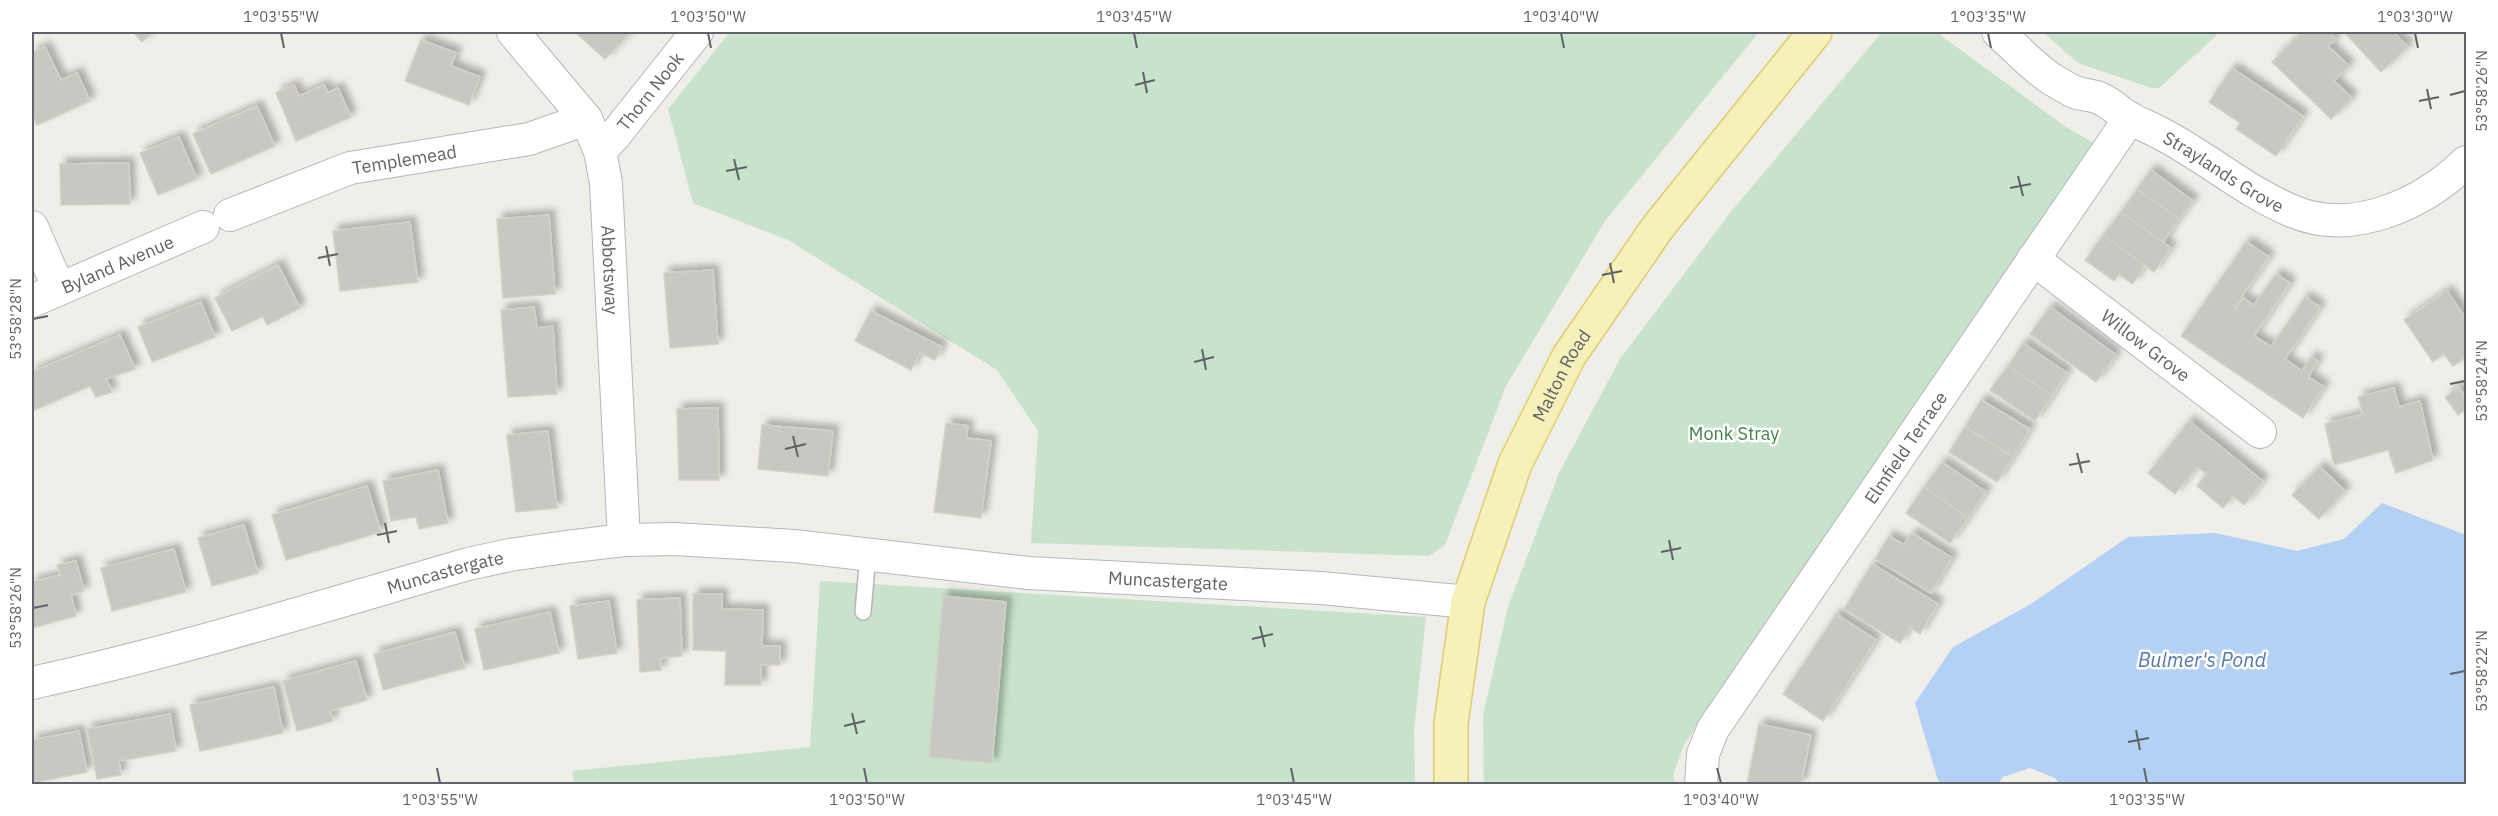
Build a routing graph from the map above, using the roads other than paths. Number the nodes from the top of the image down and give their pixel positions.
1 (513, 32) edge
2 (697, 32) edge
3 (1815, 32) edge
4 (1998, 32) edge
5 (2130, 118) junction
6 (586, 119) junction
7 (600, 151) junction
8 (2466, 162) edge
9 (216, 221) joint
10 (32, 227) edge
11 (2033, 259) junction
12 (45, 295) edge
13 (2260, 432) dead end
14 (624, 540) junction
15 (868, 554) junction
16 (1468, 603) junction
17 (863, 612) dead end
18 (32, 683) edge
19 (1451, 784) edge
20 (1701, 784) edge

1 - 6 street, Abbotsway
2 - 7 street, Thorn Nook
3 - 16 main road, Malton Road
4 - 5 street, Straylands Grove
5 - 8 street, Straylands Grove
5 - 11 street, Elmfield Terrace
6 - 7 street, Abbotsway
6 - 9 street, Templemead
7 - 14 street, Abbotsway
9 - 12 street, Byland Avenue
10 - 12 street
11 - 13 street, Willow Grove
11 - 20 street, Elmfield Terrace
14 - 15 street, Muncastergate
14 - 18 street, Muncastergate
15 - 16 street, Muncastergate
15 - 17 lane
16 - 19 main road, Malton Road

